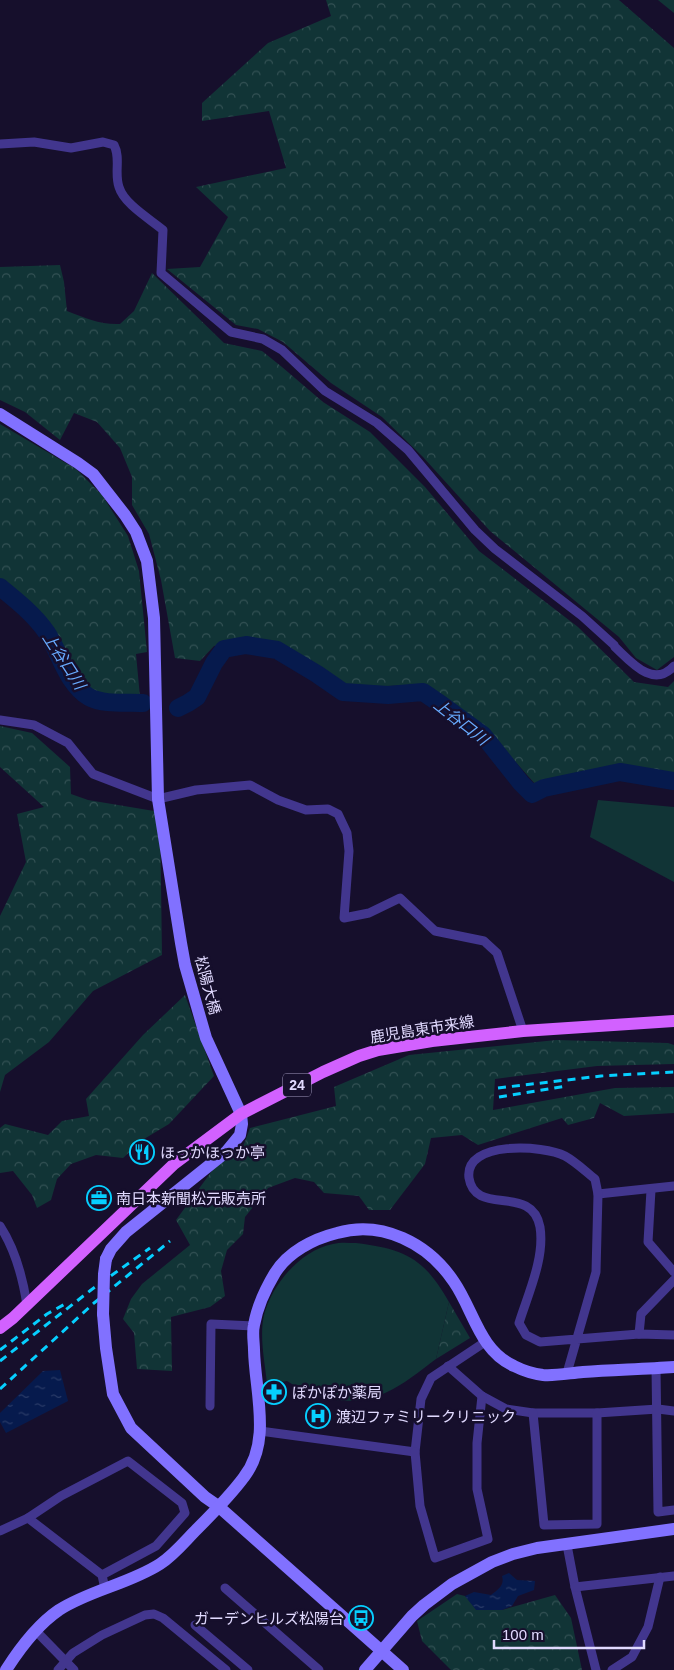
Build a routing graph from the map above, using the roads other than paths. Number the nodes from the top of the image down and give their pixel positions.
1 (0, 144) edge
2 (0, 414) edge
3 (674, 666) edge
4 (0, 720) edge
5 (158, 799) junction
6 (674, 1021) edge
7 (523, 1032) junction
8 (241, 1114) junction
9 (674, 1186) edge
10 (651, 1190) junction
11 (598, 1194) junction
12 (0, 1226) edge
13 (674, 1272) edge
14 (674, 1280) edge
15 (26, 1305) junction
16 (254, 1326) junction
17 (0, 1328) edge
18 (639, 1334) junction
19 (674, 1335) edge
20 (578, 1339) junction
21 (485, 1342) junction
22 (448, 1366) junction
23 (674, 1366) edge
24 (656, 1368) junction
25 (567, 1373) junction
26 (482, 1396) junction
27 (210, 1406) dead end
28 (658, 1409) junction
29 (674, 1411) edge
30 (534, 1413) junction
31 (597, 1413) junction
32 (260, 1431) junction
33 (415, 1452) junction
34 (218, 1506) junction
35 (674, 1510) edge
36 (28, 1518) junction
37 (674, 1528) edge
38 (0, 1532) edge
39 (567, 1545) junction
40 (102, 1575) junction
41 (674, 1576) edge
42 (660, 1577) junction
43 (575, 1587) junction
44 (225, 1588) dead end
45 (105, 1589) junction
46 (195, 1625) dead end
47 (35, 1630) junction
48 (383, 1650) junction
49 (65, 1661) junction
50 (6, 1670) edge
51 (58, 1670) edge
52 (74, 1670) edge
53 (226, 1670) edge
54 (248, 1670) edge
55 (319, 1670) edge
56 (365, 1670) edge
57 (403, 1670) edge
58 (596, 1670) edge
59 (612, 1670) edge

1 - 3 street
2 - 5 street, 松陽大橋
4 - 5 street
5 - 7 street
5 - 8 street, 松陽大橋
6 - 7 main road, 鹿児島東市来線 / 24
7 - 8 main road, 鹿児島東市来線 / 24
8 - 15 main road, 鹿児島東市来線 / 24
8 - 34 street, bridge
9 - 10 street
10 - 11 street
10 - 13 street
11 - 20 street
11 - 20 street
12 - 15 street
14 - 18 street
15 - 17 main road, 鹿児島東市来線 / 24
16 - 21 street
16 - 27 street
16 - 32 street
18 - 19 street
18 - 20 street
20 - 25 street
21 - 22 street
21 - 25 street
22 - 26 street
22 - 33 street
23 - 24 street
24 - 25 street
24 - 28 street
26 - 30 street
26 - 33 street
28 - 29 street
28 - 31 street
28 - 35 street
30 - 31 street
30 - 31 street
32 - 33 street
32 - 34 street
34 - 45 street
34 - 48 street
36 - 38 street
36 - 40 street
36 - 40 street
37 - 39 street
39 - 43 street
39 - 48 street
40 - 45 street
41 - 42 street
42 - 43 street
42 - 59 street
43 - 58 street
44 - 55 street
45 - 47 street
46 - 54 street
47 - 49 street
47 - 50 street
48 - 56 street
48 - 57 street
49 - 51 street
49 - 52 street
49 - 53 street

